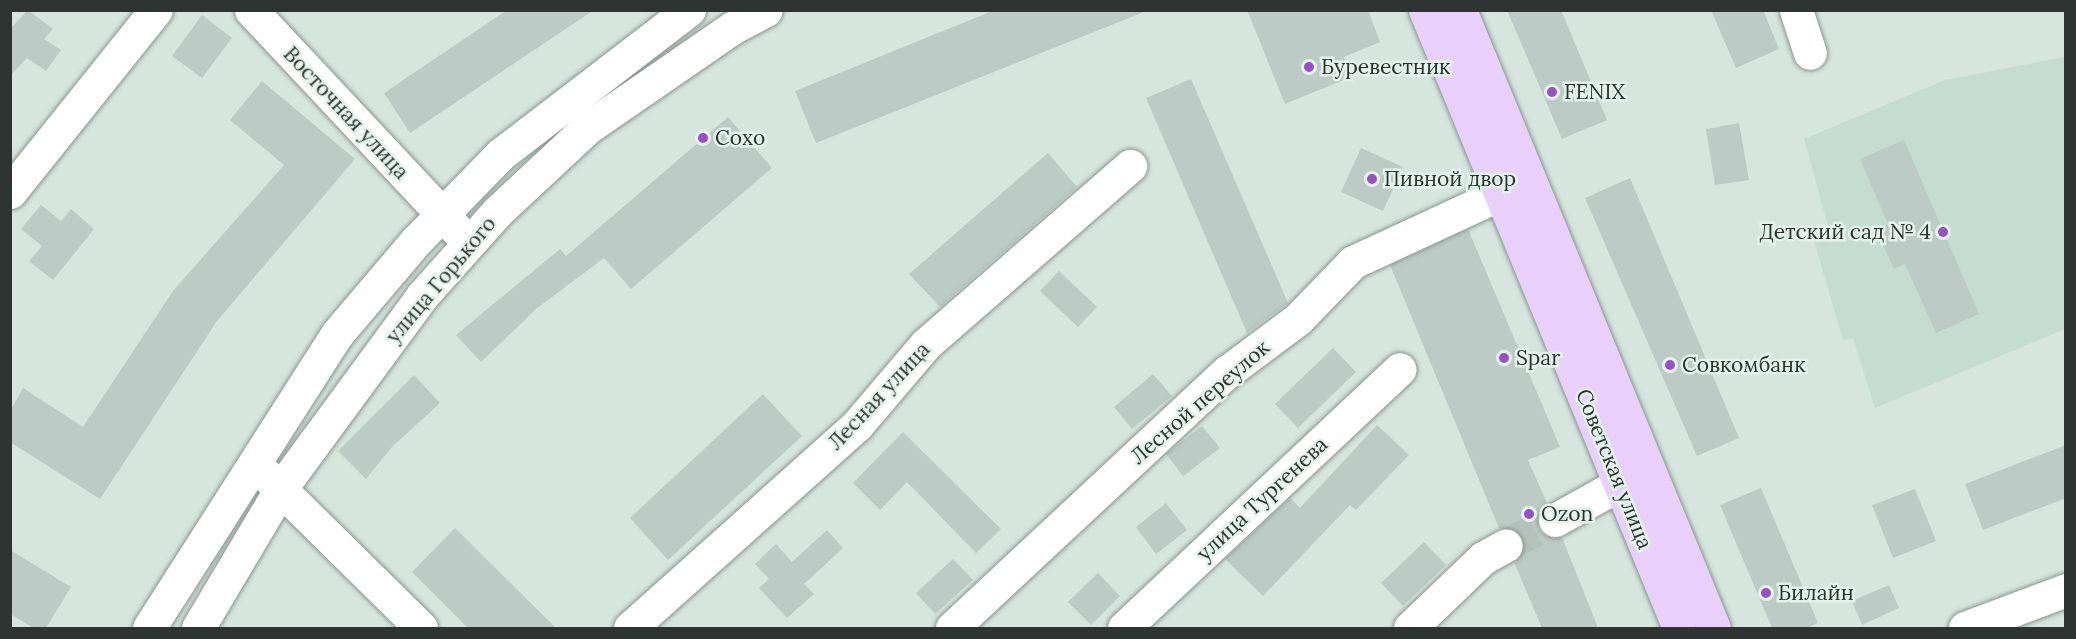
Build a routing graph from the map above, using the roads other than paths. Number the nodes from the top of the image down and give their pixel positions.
1 (156, 10) edge
2 (251, 10) edge
3 (689, 10) edge
4 (766, 10) edge
5 (1425, 10) edge
6 (1460, 10) edge
7 (1796, 10) edge
8 (1810, 53) dead end
9 (1130, 166) dead end
10 (10, 192) edge
11 (1502, 194) junction
12 (442, 214) junction
13 (470, 242) junction
14 (1400, 369) dead end
15 (252, 462) junction
16 (1618, 485) junction
17 (281, 488) junction
18 (1555, 520) tunnel mouth
19 (1506, 545) tunnel mouth
20 (2066, 590) edge
21 (148, 628) edge
22 (198, 628) edge
23 (422, 628) edge
24 (630, 628) edge
25 (952, 628) edge
26 (1124, 628) edge
27 (1410, 628) edge
28 (1679, 628) edge
29 (1714, 628) edge
30 (1965, 628) edge

1 - 10 street
2 - 12 street, Восточная улица
3 - 12 street, улица Горького
4 - 13 street, улица Горького
5 - 11 main road, Советская улица
6 - 29 main road, Советская улица
7 - 8 street
9 - 24 street, Лесная улица
11 - 16 main road, Советская улица
11 - 25 street, Лесной переулок
12 - 13 street, Восточная улица
12 - 15 street, улица Горького
13 - 17 street, улица Горького
14 - 26 street, улица Тургенева
15 - 17 street
15 - 21 street, улица Горького
16 - 18 street
16 - 28 main road, Советская улица
17 - 22 street, улица Горького
17 - 23 street
19 - 27 street
20 - 30 street

